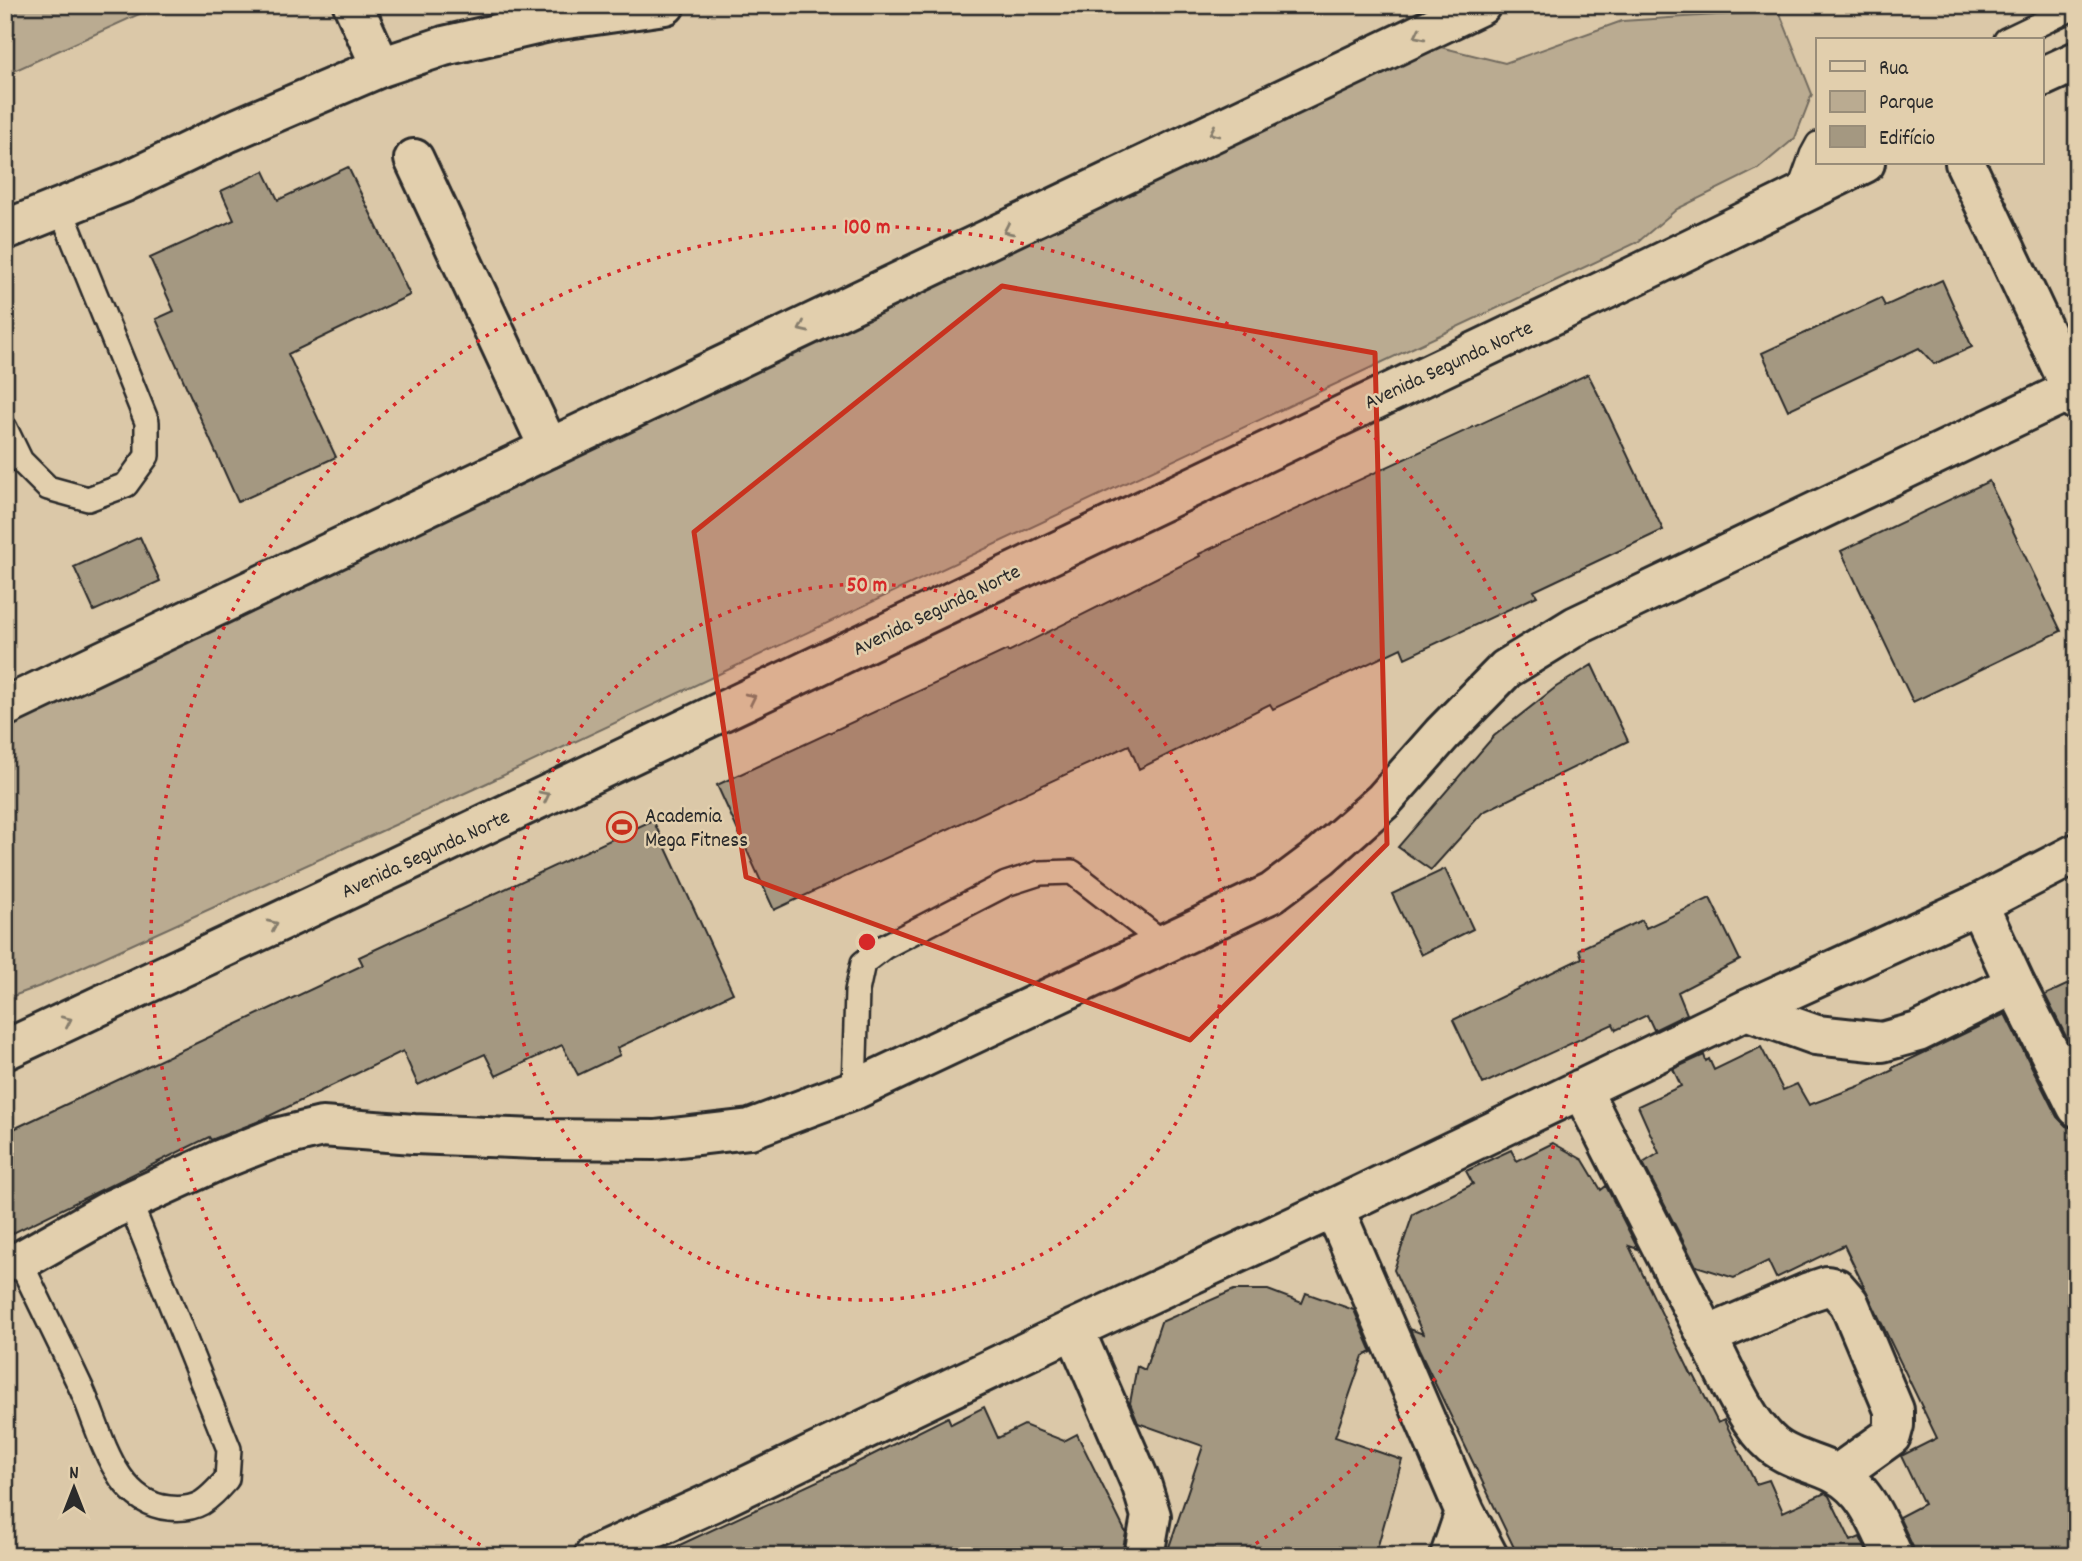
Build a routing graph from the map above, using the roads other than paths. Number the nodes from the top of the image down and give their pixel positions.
1 (353, 5) edge
2 (664, 5) edge
3 (1481, 5) edge
4 (2077, 6) edge
5 (2044, 13) edge
6 (2009, 38) edge
7 (2077, 61) edge
8 (381, 67) junction
9 (2044, 76) edge
10 (1816, 148) edge
11 (414, 159) dead end
12 (1863, 164) edge
13 (1965, 164) edge
14 (1797, 197) junction
15 (60, 207) junction
16 (5, 230) edge
17 (2074, 395) edge
18 (5, 428) edge
19 (549, 449) junction
20 (5, 708) edge
21 (2077, 853) edge
22 (1978, 904) junction
23 (1165, 944) junction
24 (2015, 984) junction
25 (1746, 1010) junction
26 (5, 1050) edge
27 (1581, 1089) junction
28 (854, 1090) junction
29 (2077, 1107) edge
30 (129, 1200) junction
31 (1334, 1208) junction
32 (20, 1261) joint
33 (1074, 1329) junction
34 (1707, 1336) junction
35 (1838, 1474) junction
36 (1465, 1513) junction
37 (594, 1556) edge
38 (1144, 1556) edge
39 (1450, 1556) edge
40 (1488, 1556) edge
41 (1893, 1556) edge

1 - 8 street
2 - 8 street
3 -> 19 street
4 - 5 lane
5 - 6 lane
7 - 9 street
8 - 15 street
10 - 14 lane
11 - 19 street
12 - 14 street, Avenida Segunda Norte
13 - 17 street
26 -> 14 street, Avenida Segunda Norte
15 - 16 street
15 - 18 lane
17 - 23 street
19 - 20 street
21 - 22 street
22 - 24 street
22 - 25 street
23 - 28 street
23 - 28 lane
24 - 25 street
24 - 29 street
25 - 27 street
27 - 31 street
27 - 34 street
28 - 30 street
30 - 32 street
30 - 32 lane
31 - 33 street
31 - 36 street
33 - 37 street
33 - 38 street
34 - 35 street
34 - 35 street
35 - 41 street
36 - 39 street
36 - 40 street

